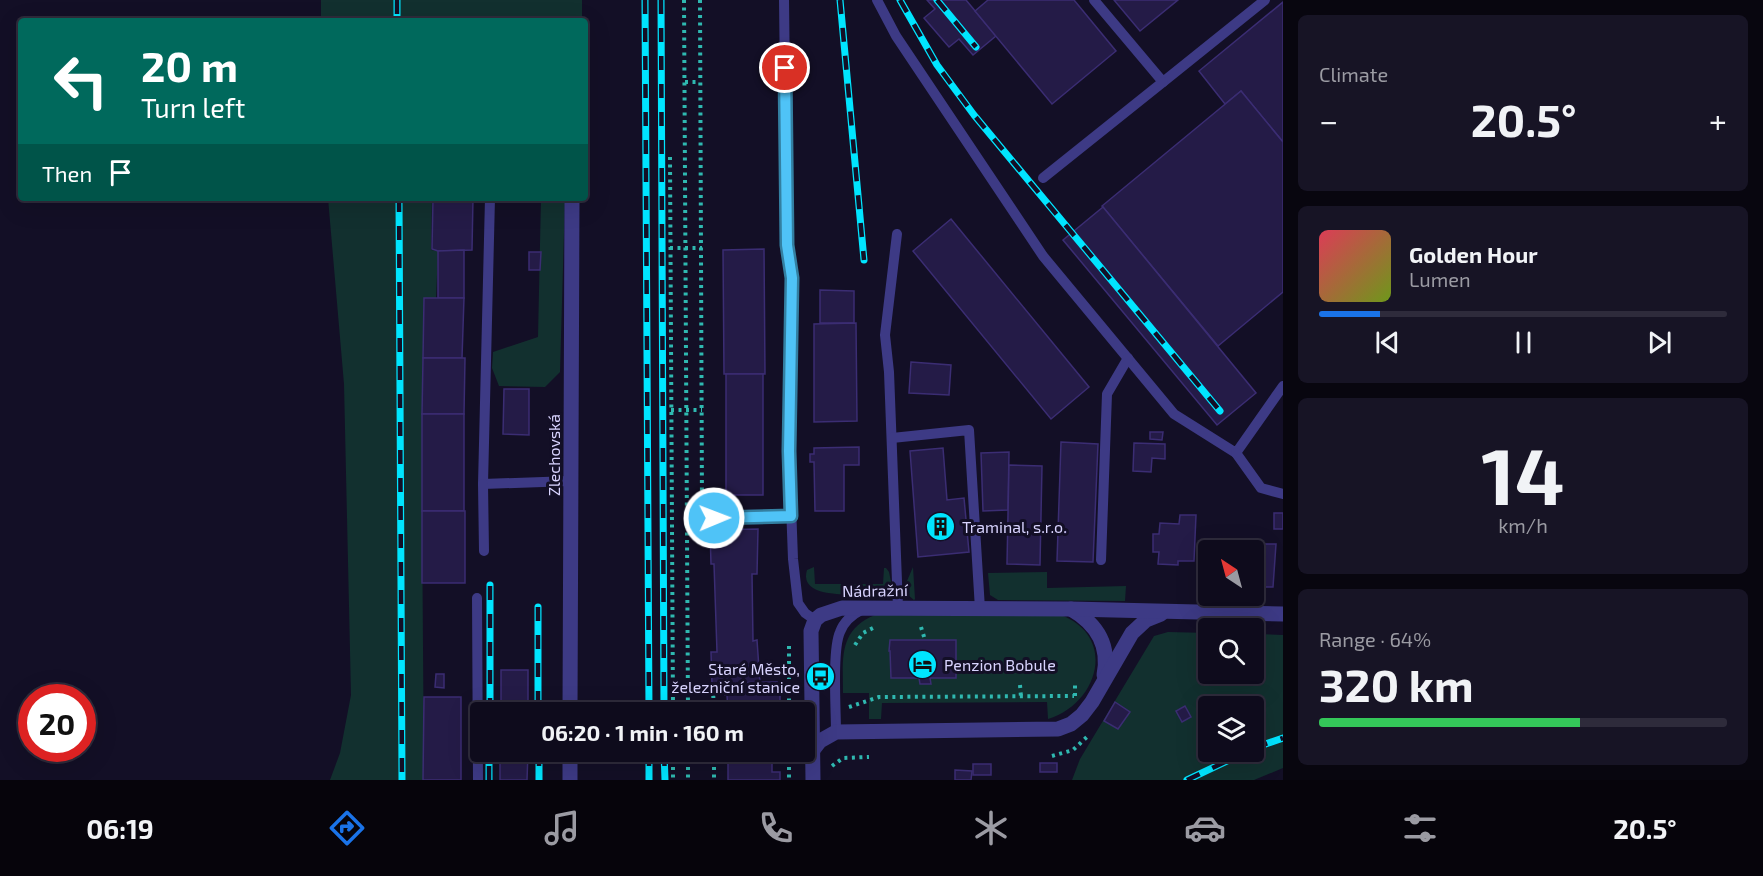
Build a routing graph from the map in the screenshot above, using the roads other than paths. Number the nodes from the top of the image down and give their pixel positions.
1 (784, 0) edge
2 (877, 0) edge
3 (1094, 0) edge
4 (1265, 0) edge
5 (1163, 82) junction
6 (1044, 178) dead end
7 (490, 201) edge
8 (572, 201) edge
9 (897, 234) dead end
10 (1128, 358) junction
11 (1283, 386) edge
12 (892, 438) junction
13 (1236, 453) junction
14 (571, 481) junction
15 (483, 484) junction
16 (1283, 494) edge
17 (791, 516) junction
18 (714, 518) road end
19 (484, 551) dead end
20 (1101, 560) dead end
21 (477, 598) dead end
22 (865, 608) junction
23 (898, 608) junction
24 (980, 609) junction
25 (1071, 609) junction
26 (1165, 612) junction
27 (1283, 614) edge
28 (815, 620) junction
29 (1103, 681) junction
30 (570, 702) edge
31 (812, 702) edge
32 (836, 732) junction
33 (815, 747) edge
34 (570, 762) edge
35 (813, 762) edge
36 (478, 780) edge
37 (570, 780) edge
38 (813, 780) edge

1 - 17 lane
2 - 10 lane
3 - 5 lane
4 - 5 lane
5 - 6 lane
7 - 15 lane
8 - 14 street, Zlechovská
9 - 12 lane
10 - 13 lane
10 - 20 lane
11 - 13 lane
12 - 23 lane
12 - 24 lane
13 - 16 lane
14 - 15 lane
14 - 30 street, Zlechovská
15 - 19 lane
17 - 18 lane
17 - 28 lane
21 - 36 lane
22 - 23 street, Nádražní
22 - 28 street, Nádražní
22 - 32 lane
23 - 24 street, Nádražní
24 - 25 street, Nádražní
25 - 26 street, Nádražní
25 - 29 street
26 - 27 street, Nádražní
26 - 29 street
28 - 31 street
29 - 32 street
32 - 33 street
34 - 37 street
35 - 38 street

